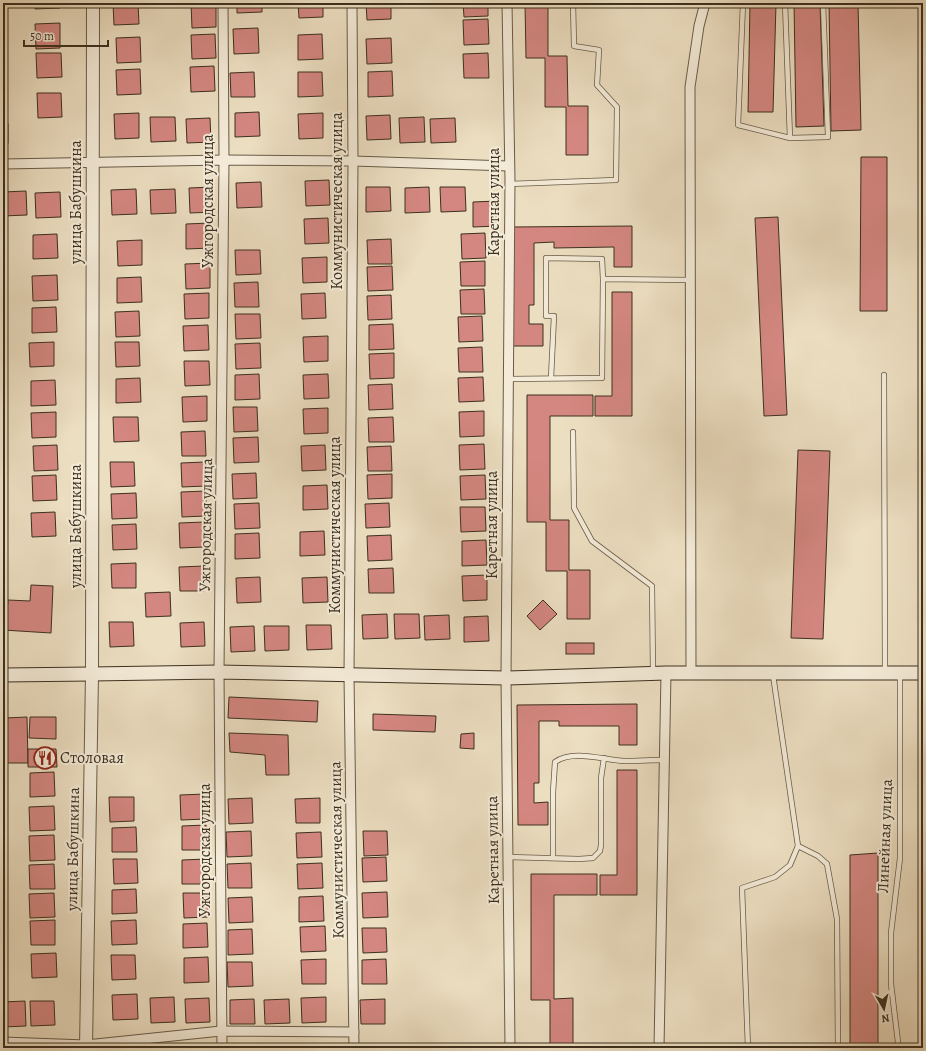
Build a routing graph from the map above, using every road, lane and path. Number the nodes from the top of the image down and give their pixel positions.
1 (93, 3) edge
2 (223, 3) edge
3 (352, 3) edge
4 (506, 3) edge
5 (574, 3) edge
6 (705, 3) edge
7 (743, 3) edge
8 (785, 3) edge
9 (823, 3) edge
10 (790, 138) junction
11 (224, 160) junction
12 (92, 161) junction
13 (353, 161) junction
14 (3, 164) edge
15 (509, 166) junction
16 (509, 184) junction
17 (603, 279) junction
18 (690, 280) junction
19 (884, 375) dead end
20 (551, 378) junction
21 (508, 379) junction
22 (573, 432) dead end
23 (219, 672) junction
24 (660, 673) junction
25 (772, 673) junction
26 (885, 673) junction
27 (900, 673) junction
28 (923, 673) edge
29 (3, 674) edge
30 (92, 674) junction
31 (691, 674) junction
32 (349, 675) junction
33 (506, 678) junction
34 (604, 758) junction
35 (664, 760) junction
36 (798, 846) junction
37 (508, 857) junction
38 (553, 858) junction
39 (221, 1031) junction
40 (354, 1032) junction
41 (3, 1042) edge
42 (86, 1046) edge
43 (222, 1048) edge
44 (354, 1048) edge
45 (510, 1048) edge
46 (659, 1048) edge
47 (748, 1048) edge
48 (838, 1048) edge
49 (898, 1048) edge

1 - 12 street, улица Бабушкина
2 - 11 street, Ужгородская улица
3 - 13 street, Коммунистическая улица
4 - 15 street, Каретная улица
5 - 16 lane
6 - 18 street
7 - 10 lane
8 - 10 lane
9 - 10 lane
11 - 12 street
11 - 13 street
11 - 23 street, Ужгородская улица
12 - 14 street
12 - 30 street, улица Бабушкина
13 - 15 street
13 - 32 street, Коммунистическая улица
15 - 16 street, Каретная улица
16 - 21 street, Каретная улица
17 - 18 lane
17 - 20 lane
17 - 20 lane
18 - 31 street
19 - 26 lane
20 - 21 lane
21 - 33 street, Каретная улица
22 - 24 lane
23 - 30 main road
23 - 32 main road
23 - 39 street, Ужгородская улица
24 - 31 main road
24 - 33 main road
24 - 35 street
25 - 26 main road
25 - 31 main road
25 - 36 lane
26 - 27 main road
27 - 28 main road
27 - 49 lane, Линейная улица
29 - 30 main road
30 - 42 street, улица Бабушкина
32 - 33 main road
32 - 40 street, Коммунистическая улица
33 - 37 street, Каретная улица
34 - 35 lane
34 - 38 lane
34 - 38 lane
35 - 46 street
36 - 47 lane
36 - 48 lane
37 - 38 lane
37 - 45 street, Каретная улица
39 - 40 street
39 - 42 street
39 - 43 street, Ужгородская улица
40 - 44 street, Коммунистическая улица
41 - 42 street

